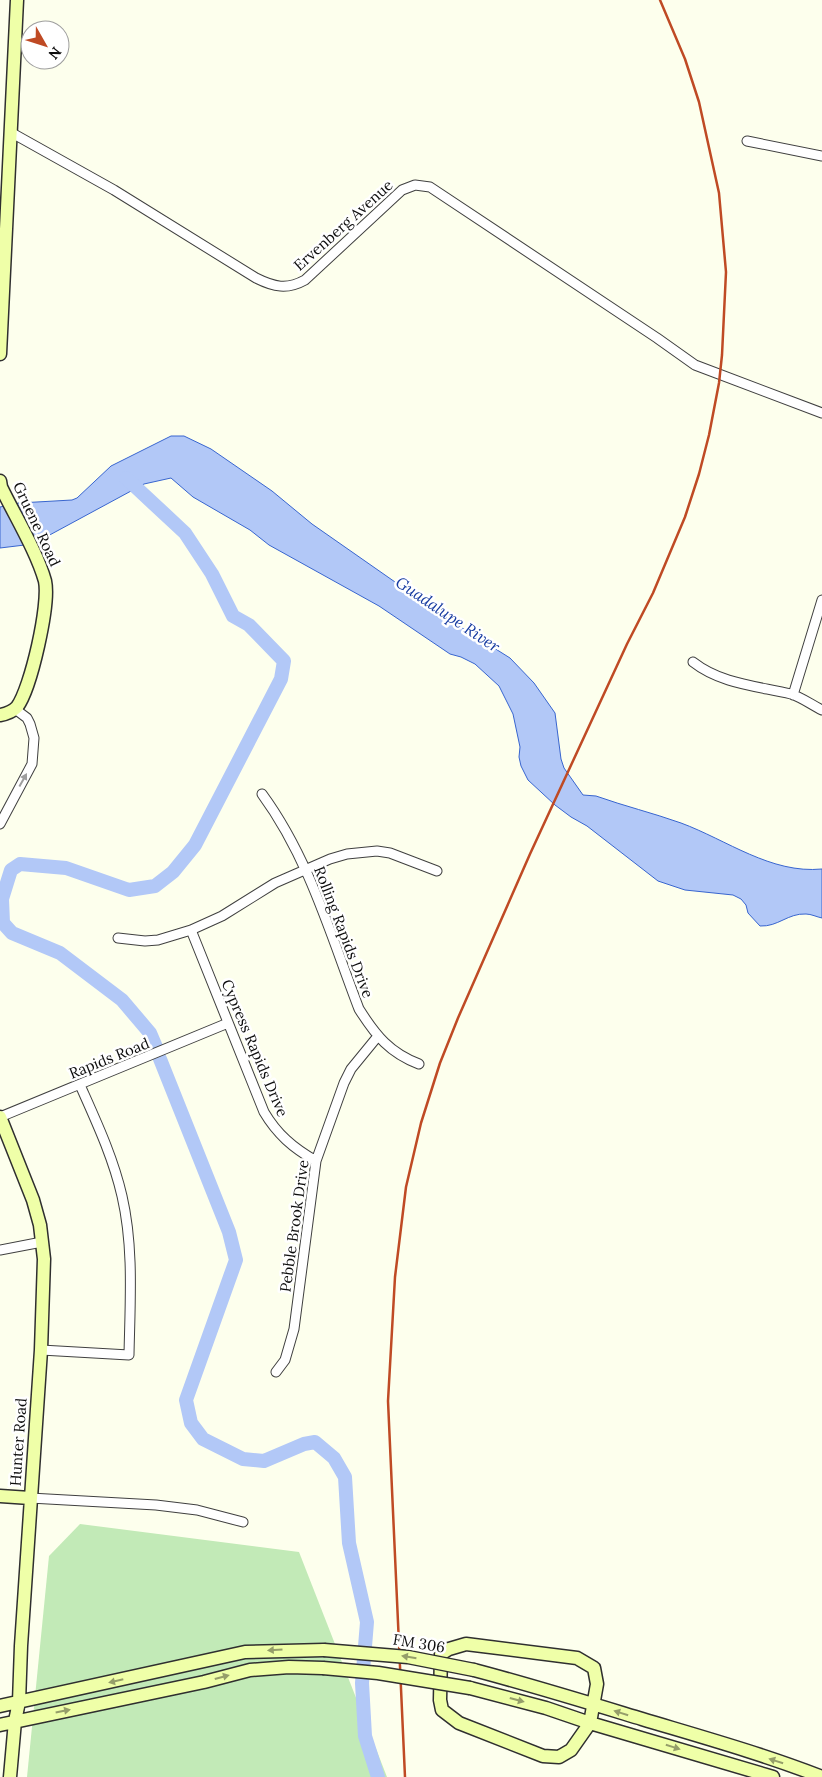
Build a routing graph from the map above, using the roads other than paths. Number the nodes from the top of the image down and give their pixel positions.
1 (17, 0) edge
2 (12, 133) junction
3 (747, 141) dead end
4 (822, 156) edge
5 (0, 354) edge
6 (822, 413) edge
7 (0, 481) edge
8 (822, 600) edge
9 (693, 662) dead end
10 (793, 695) junction
11 (15, 709) junction
12 (822, 710) edge
13 (0, 715) edge
14 (262, 794) dead end
15 (0, 824) edge
16 (306, 870) junction
17 (437, 871) dead end
18 (191, 930) junction
19 (118, 938) dead end
20 (228, 1023) junction
21 (378, 1036) junction
22 (419, 1064) dead end
23 (80, 1085) junction
24 (0, 1117) edge
25 (316, 1161) junction
26 (42, 1242) junction
27 (0, 1250) edge
28 (41, 1350) junction
29 (276, 1372) dead end
30 (0, 1496) edge
31 (30, 1498) junction
32 (243, 1522) dead end
33 (19, 1702) junction
34 (594, 1705) junction
35 (0, 1706) edge
36 (15, 1720) junction
37 (590, 1723) junction
38 (0, 1725) edge
39 (10, 1777) edge
40 (773, 1777) edge
41 (822, 1777) edge

1 - 2 main road
2 - 5 main road
2 - 6 street, Ervenberg Avenue
3 - 4 street
7 - 11 main road, Gruene Road
8 - 10 street
9 - 10 street
10 - 12 street
11 - 13 main road
15 -> 11 street
14 - 16 street, Rolling Rapids Drive
16 - 17 street
16 - 18 street
16 - 21 street, Rolling Rapids Drive
18 - 19 street
18 - 20 street, Cypress Rapids Drive
20 - 23 street, Rapids Road
20 - 25 street, Cypress Rapids Drive
21 - 22 street, Rolling Rapids Drive
21 - 25 street, Pebble Brook Drive
23 - 24 street, Rapids Road
23 - 28 street
24 - 26 main road, Hunter Road
25 - 29 street, Pebble Brook Drive
26 - 27 street
26 - 28 main road, Hunter Road
28 - 31 main road, Hunter Road
30 - 31 main road
31 - 32 street
31 - 33 main road, Hunter Road
34 -> 33 main road, FM 306 / FM 306, bridge
33 - 35 main road, FM 306 / FM 306
33 - 36 main road, Hunter Road
34 - 37 main road
34 - 37 main road
41 -> 34 main road, FM 306 / FM 306
36 -> 37 main road, bridge
36 - 38 main road
36 - 39 main road, Hunter Road
37 -> 40 main road

